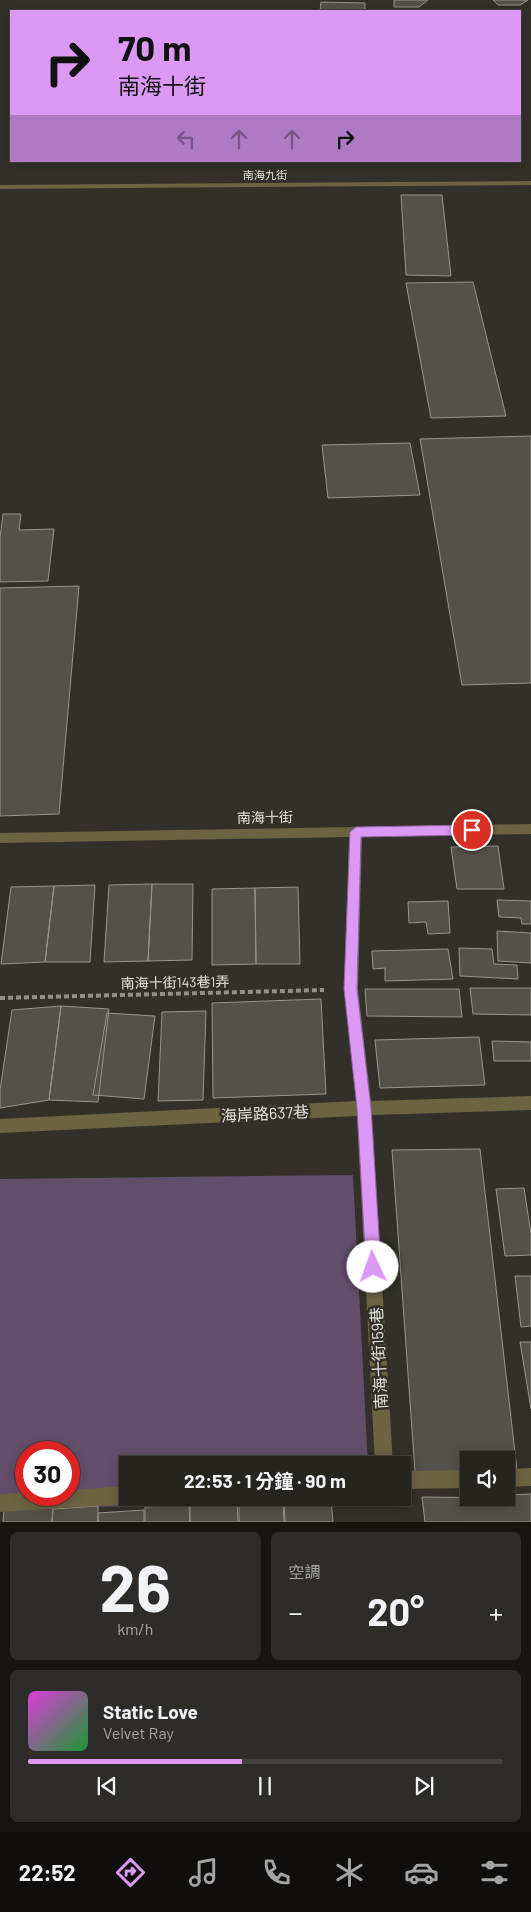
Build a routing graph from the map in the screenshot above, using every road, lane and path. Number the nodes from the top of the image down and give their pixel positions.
1 (531, 184) edge
2 (0, 187) edge
3 (531, 829) edge
4 (356, 832) junction
5 (0, 838) edge
6 (351, 989) junction
7 (0, 998) edge
8 (531, 1103) edge
9 (364, 1108) junction
10 (0, 1126) edge
11 (383, 1456) edge
12 (531, 1477) edge
13 (515, 1478) edge
14 (460, 1479) edge
15 (411, 1480) edge
16 (119, 1495) edge
17 (0, 1502) edge

1 - 2 street, 南海九街
3 - 4 street, 南海十街
4 - 5 street, 南海十街
4 - 6 street, 南海十街159巷
6 - 7 path, 南海十街143巷1弄
6 - 9 street, 南海十街159巷
8 - 9 street, 海岸路637巷
9 - 10 street, 海岸路637巷
9 - 11 street, 南海十街159巷
12 - 13 street
14 - 15 street
16 - 17 street

